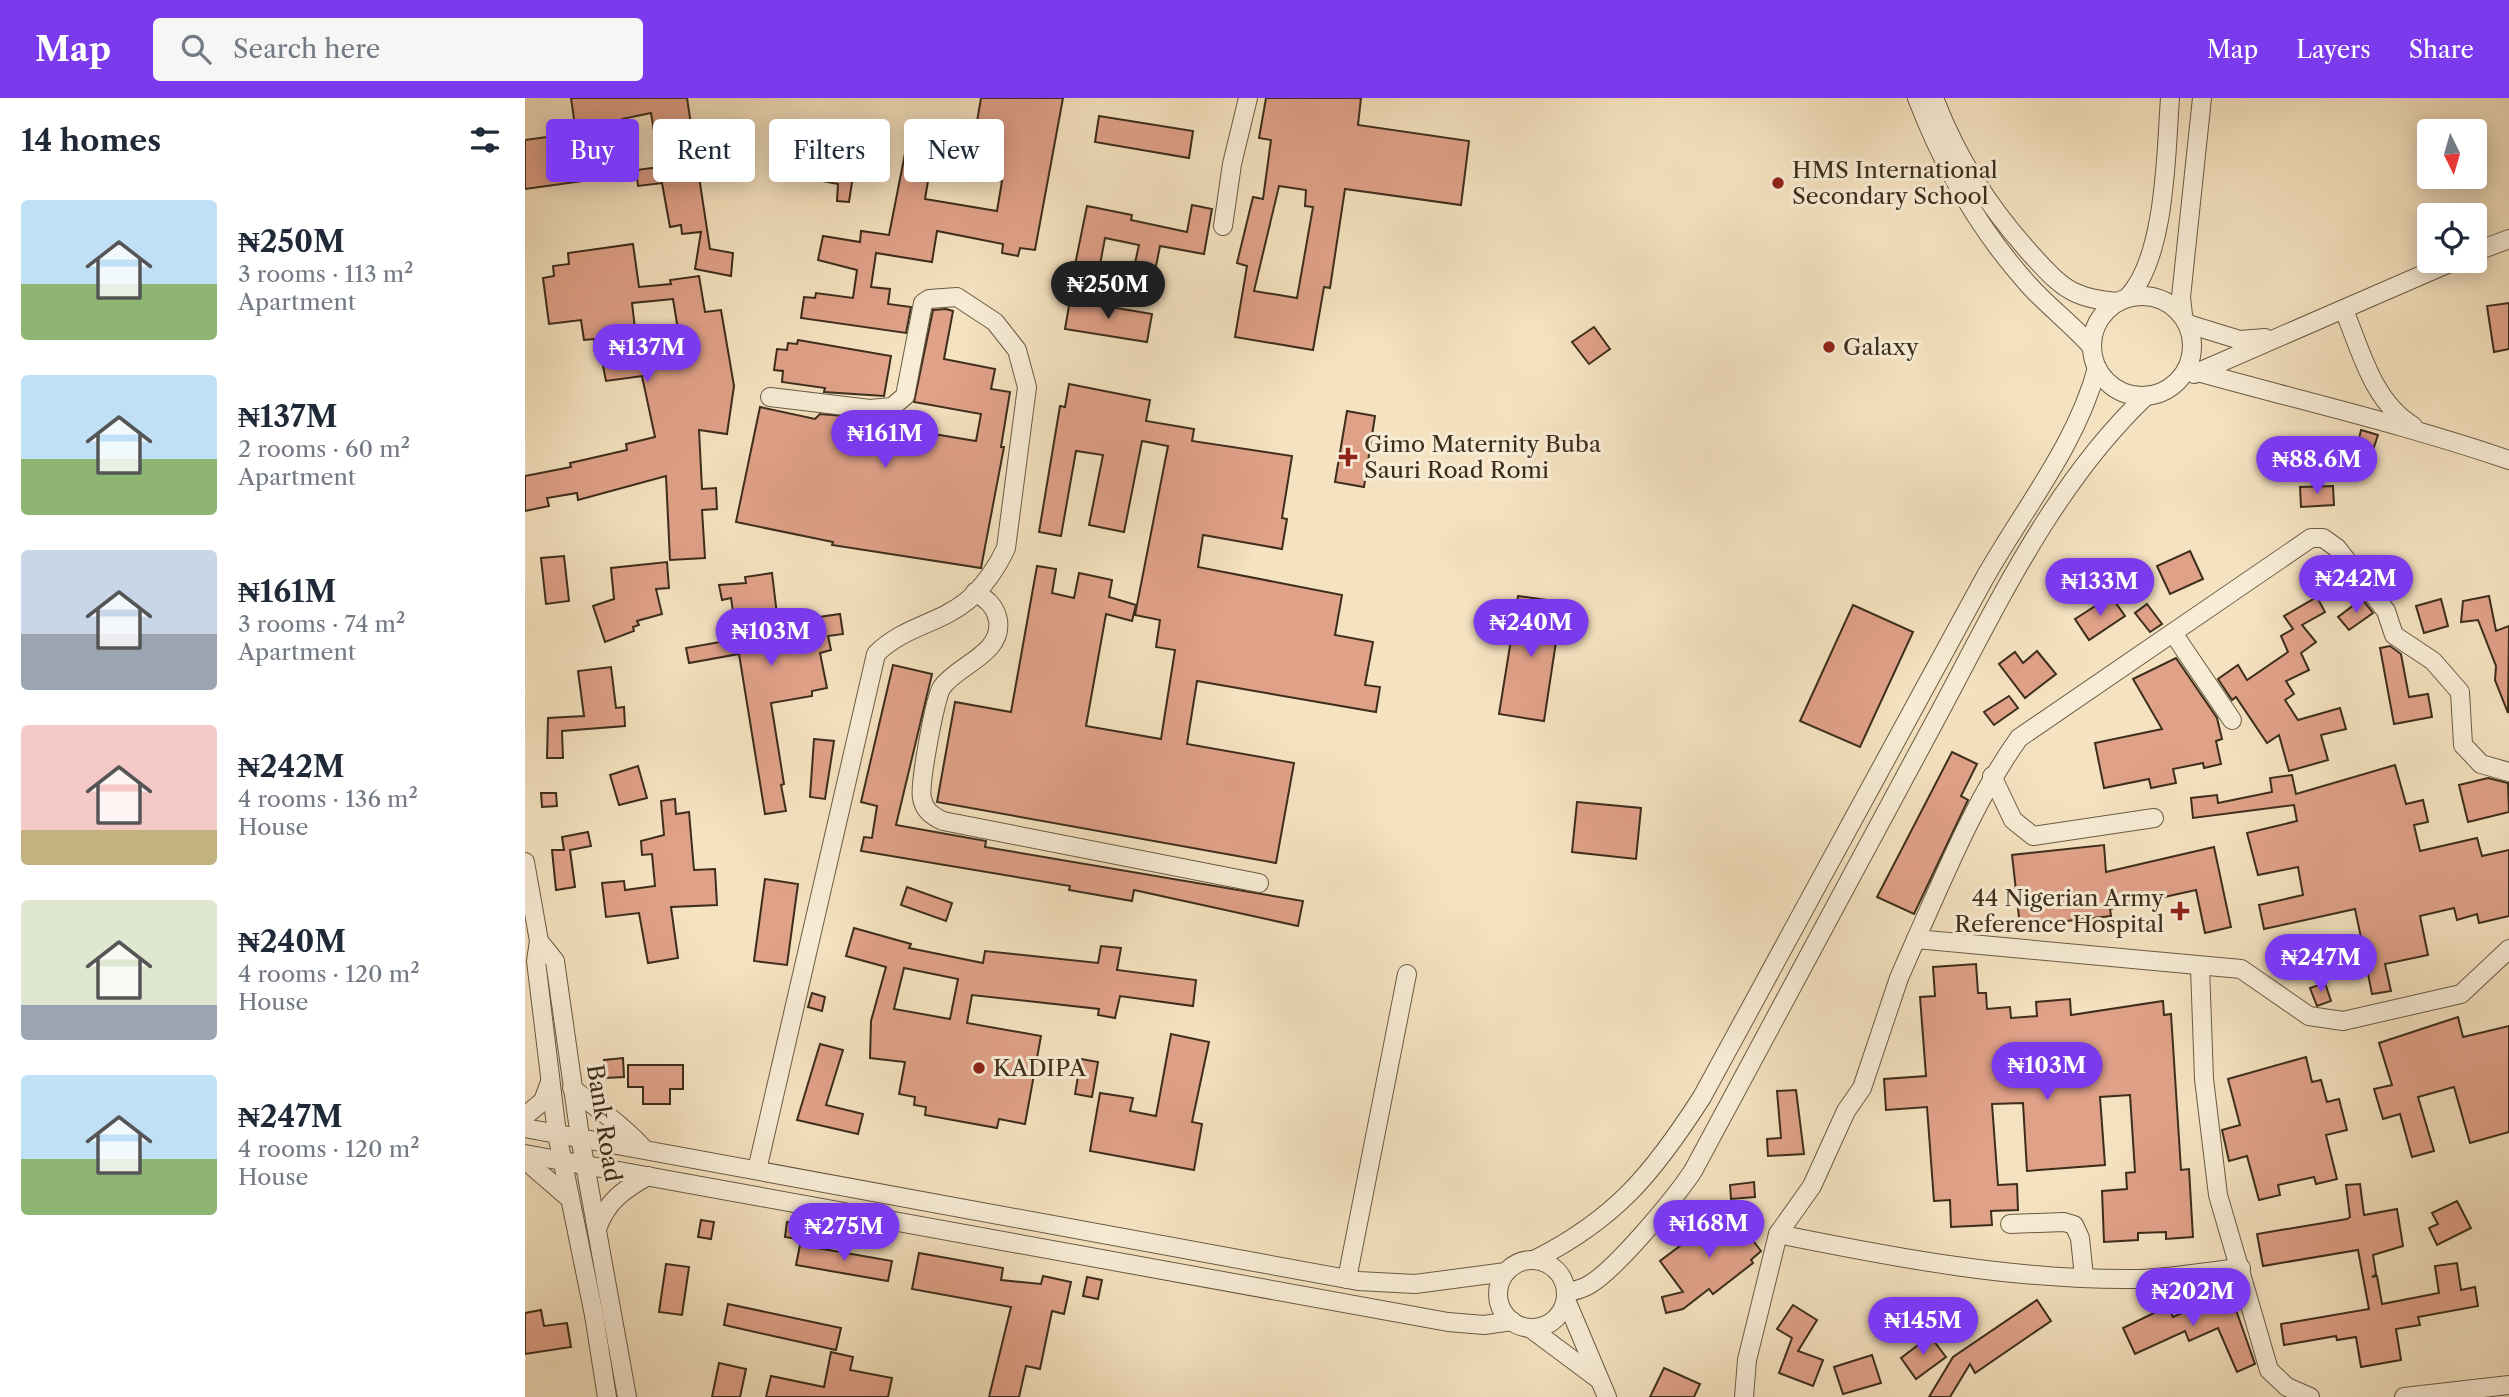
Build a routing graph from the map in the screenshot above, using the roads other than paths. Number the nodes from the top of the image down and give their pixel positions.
1 (1248, 98) edge
2 (1917, 98) edge
3 (1934, 98) edge
4 (2170, 98) edge
5 (2202, 98) edge
6 (1223, 226) dead end
7 (2509, 239) edge
8 (2487, 247) edge
9 (2427, 273) edge
10 (2122, 300) junction
11 (2344, 310) junction
12 (2185, 320) junction
13 (2293, 332) junction
14 (2092, 347) junction
15 (2097, 368) junction
16 (2197, 372) junction
17 (2179, 380) junction
18 (2146, 396) junction
19 (770, 397) dead end
20 (2419, 430) junction
21 (2509, 460) edge
22 (975, 592) junction
23 (2173, 633) junction
24 (2232, 720) dead end
25 (2509, 772) edge
26 (1992, 776) junction
27 (2154, 818) dead end
28 (525, 862) edge
29 (1259, 883) dead end
30 (1916, 939) junction
31 (539, 941) junction
32 (2509, 949) edge
33 (2200, 967) junction
34 (1407, 974) dead end
35 (551, 1082) junction
36 (572, 1088) junction
37 (525, 1116) edge
38 (525, 1128) edge
39 (557, 1134) junction
40 (580, 1137) junction
41 (644, 1149) junction
42 (525, 1154) edge
43 (525, 1160) edge
44 (563, 1161) junction
45 (585, 1164) junction
46 (757, 1170) junction
47 (648, 1175) junction
48 (571, 1199) junction
49 (2010, 1223) dead end
50 (597, 1229) junction
51 (1777, 1234) junction
52 (1534, 1260) junction
53 (2241, 1268) junction
54 (1506, 1272) junction
55 (2084, 1277) junction
56 (1347, 1279) junction
57 (1566, 1296) junction
58 (1512, 1321) junction
59 (1530, 1328) junction
60 (1598, 1378) junction
61 (2509, 1385) edge
62 (607, 1397) edge
63 (627, 1397) edge
64 (1607, 1397) edge
65 (1744, 1397) edge
66 (2310, 1397) edge
67 (2404, 1397) edge

1 - 6 street
2 - 14 street
3 - 10 street
4 - 10 street
5 - 12 street
7 - 8 street
9 - 11 street
10 - 12 street
10 - 14 street
11 - 13 street
11 - 20 street
12 - 13 street
12 - 17 street
13 - 16 street
14 - 15 street
15 - 18 street
15 - 52 street
16 - 17 street
16 - 20 street
17 - 18 street
18 - 57 street
19 - 22 street
20 - 21 street
22 - 29 street
22 - 46 street
23 - 24 street
23 - 25 street
23 - 26 street
26 - 27 street
26 - 30 street
28 - 31 street, Bank Road
30 - 33 street
30 - 51 street
31 - 35 street, Bank Road
31 - 36 street, Bank Road
32 - 33 street
33 - 53 street
34 - 56 street
35 - 37 street
35 - 39 street, Bank Road
36 - 40 street, Bank Road
36 - 41 street
38 - 39 street
39 - 40 street
39 - 44 street, Bank Road
40 - 41 street
40 - 45 street, Bank Road
41 - 46 street
42 - 44 street
43 - 48 street
44 - 45 street
44 - 48 street, Bank Road
45 - 47 street
45 - 50 street, Bank Road
46 - 56 street
47 - 50 street
47 - 58 street
48 - 62 street, Bank Road
49 - 55 street
50 - 63 street, Bank Road
51 - 55 street
51 - 65 street
52 - 54 street
52 - 57 street
53 - 55 street
53 - 66 street
54 - 56 street
54 - 58 street
57 - 59 street
57 - 60 street
58 - 59 street
59 - 60 street
60 - 64 street
61 - 67 street

